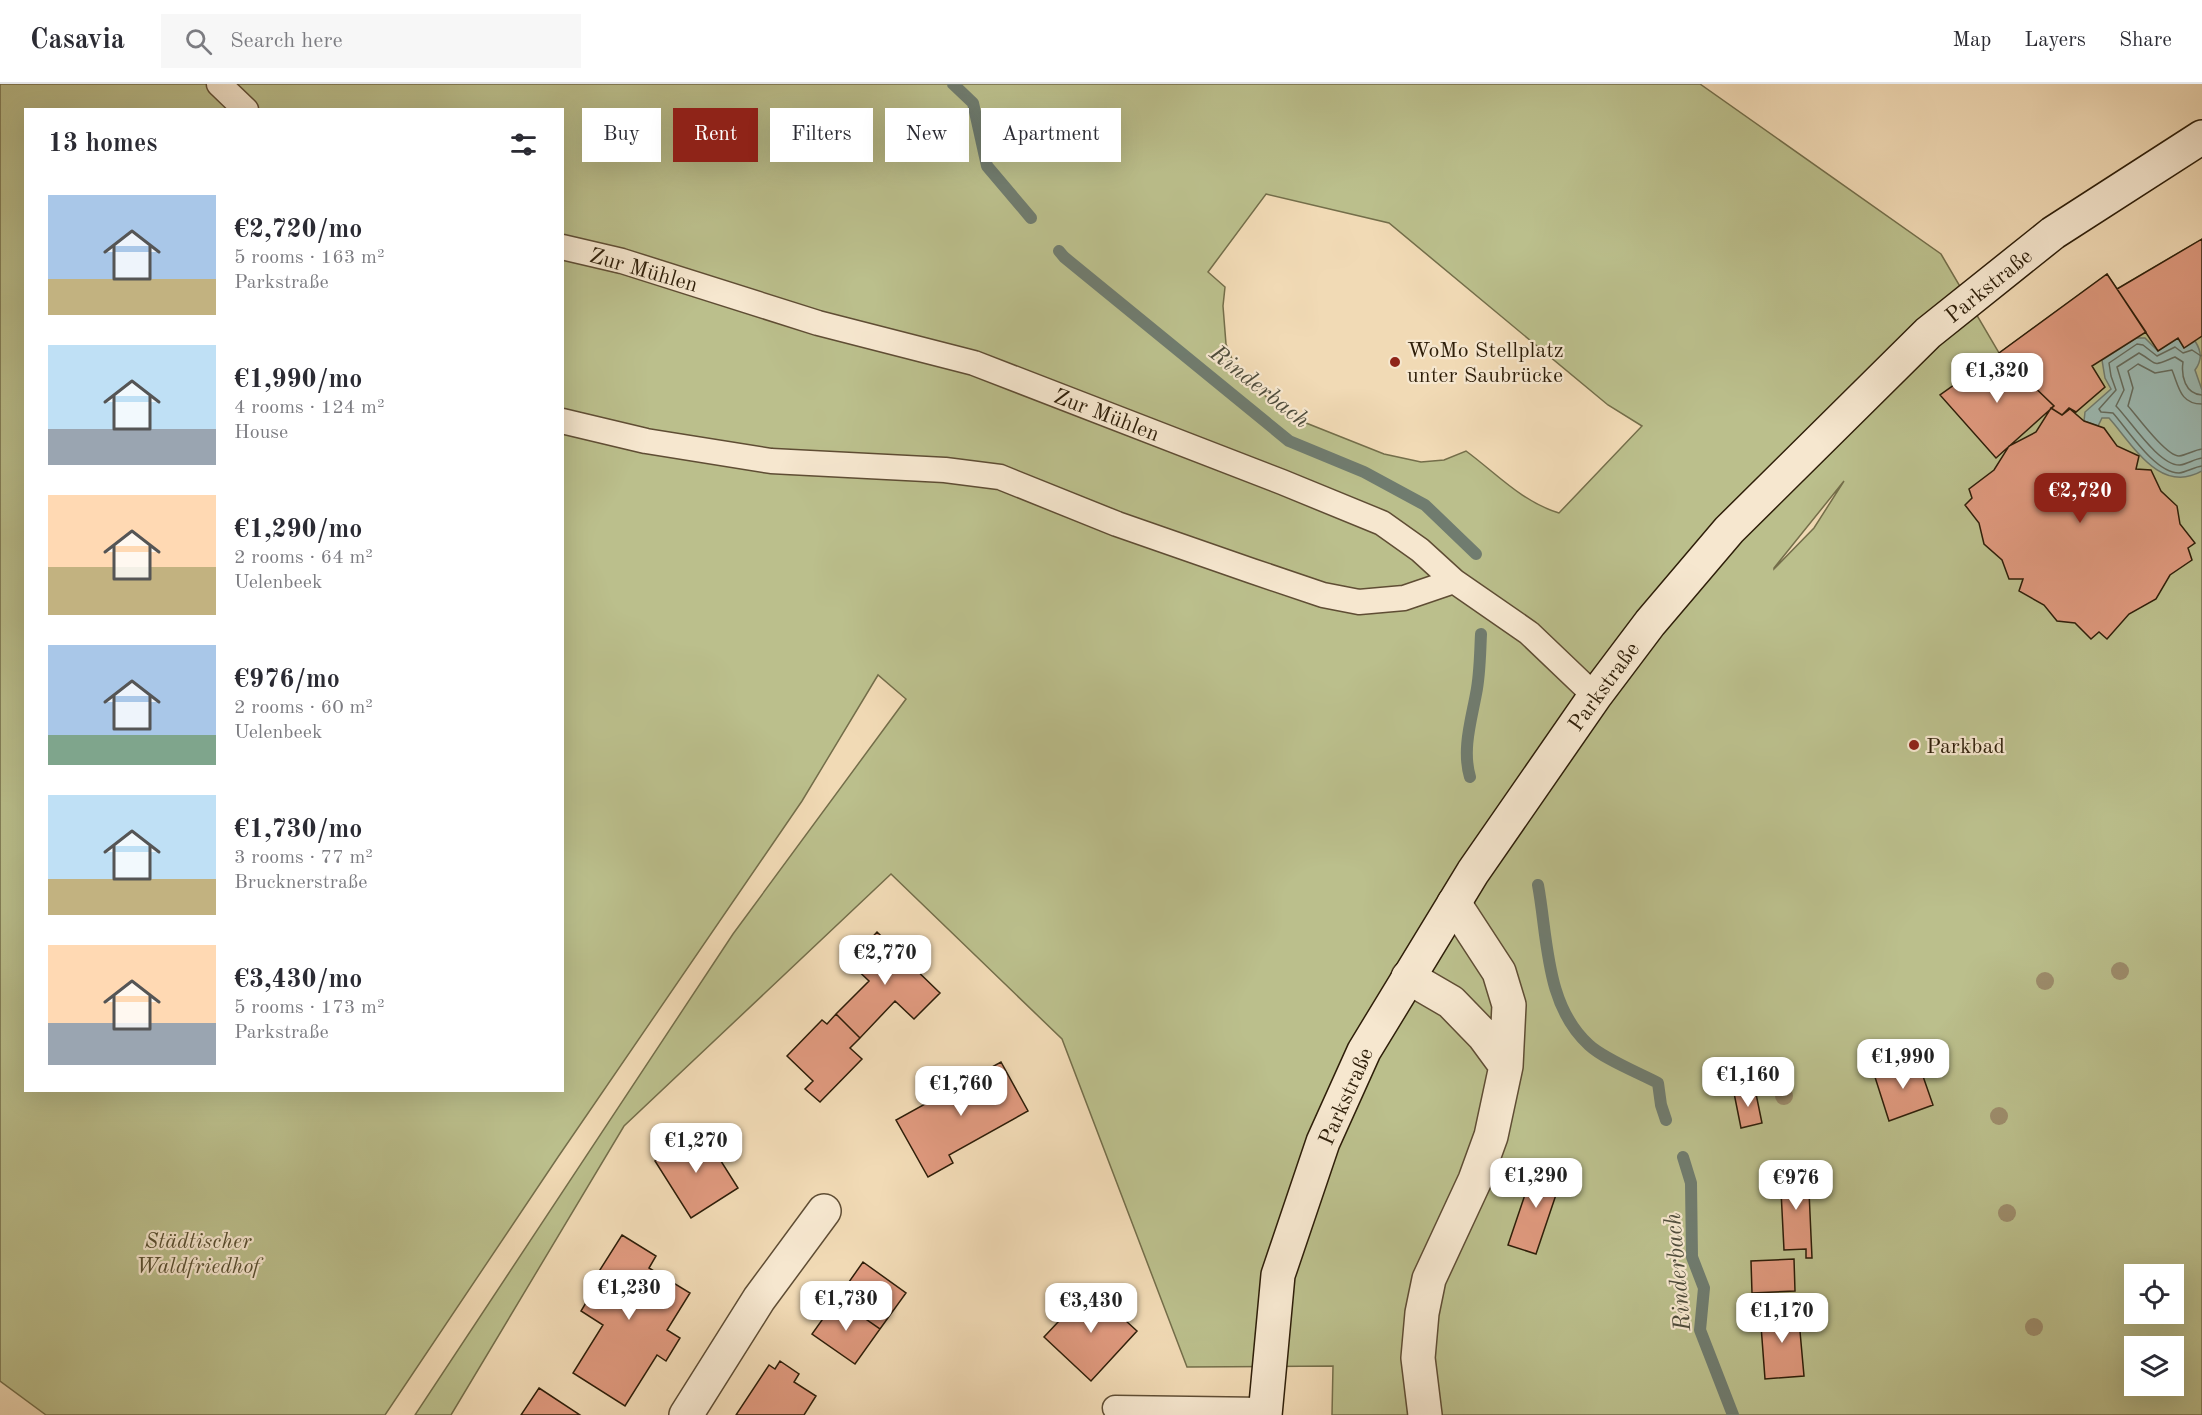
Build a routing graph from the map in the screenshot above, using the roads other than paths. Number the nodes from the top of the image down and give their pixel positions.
1 (219, 84) edge
2 (244, 108) edge
3 (2202, 137) edge
4 (564, 247) edge
5 (564, 421) edge
6 (1454, 581) junction
7 (1595, 696) junction
8 (1454, 903) junction
9 (1408, 977) junction
10 (1506, 1066) junction
11 (824, 1211) dead end
12 (1115, 1408) dead end
13 (1216, 1412) edge
14 (1264, 1412) edge
15 (686, 1415) edge
16 (1425, 1415) edge

1 - 2 lane
3 - 7 street, Parkstraße
4 - 6 lane, Zur Mühlen
5 - 6 lane
6 - 7 lane, Zur Mühlen
7 - 8 street, Parkstraße
8 - 9 street, Parkstraße
8 - 10 street
9 - 10 street
9 - 14 street, Parkstraße
10 - 16 street
11 - 15 street
12 - 13 lane
13 - 14 lane

